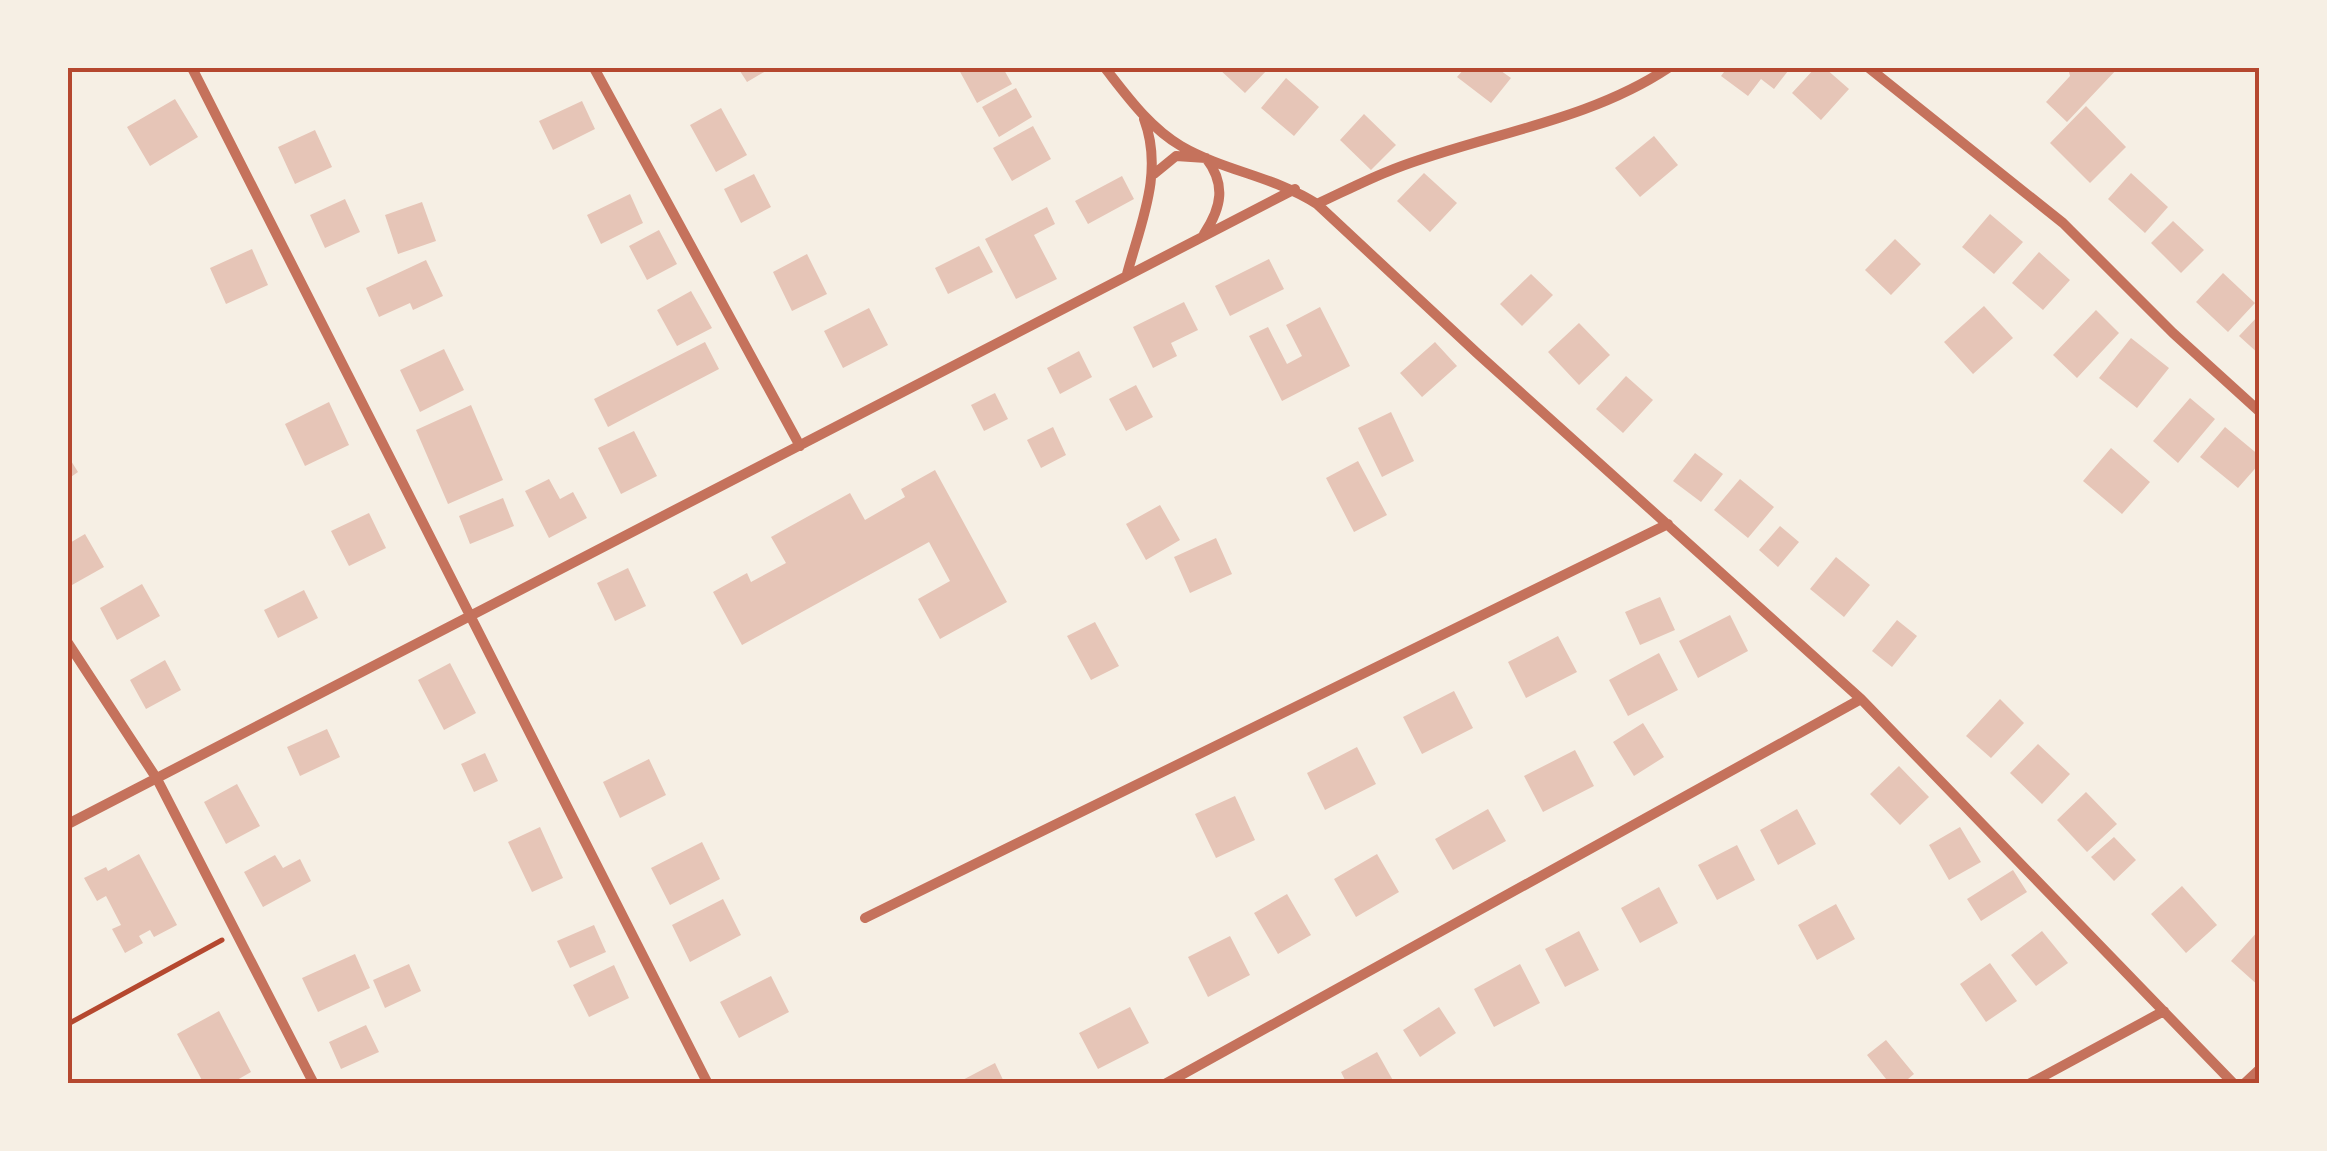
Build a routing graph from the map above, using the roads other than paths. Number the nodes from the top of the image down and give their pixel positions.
1 (192, 68) edge
2 (594, 68) edge
3 (1104, 68) edge
4 (1668, 68) edge
5 (1869, 68) edge
6 (1142, 114) junction
7 (1206, 158) junction
8 (1154, 174) junction
9 (1295, 189) junction
10 (1317, 204) junction
11 (1203, 236) junction
12 (1127, 274) junction
13 (2260, 412) edge
14 (800, 446) junction
15 (1668, 524) junction
16 (470, 615) junction
17 (68, 643) edge
18 (1861, 698) junction
19 (157, 779) junction
20 (68, 824) edge
21 (864, 918) dead end
22 (2164, 1011) junction
23 (2260, 1068) edge
24 (314, 1084) edge
25 (708, 1084) edge
26 (1165, 1084) edge
27 (2029, 1084) edge
28 (2234, 1084) edge
29 (2244, 1084) edge

1 - 16 street
2 - 14 street
3 - 6 street
4 - 10 street
5 - 13 street
6 - 7 street
6 - 8 street
7 - 8 street
7 - 9 street
7 - 11 street
8 - 12 street
9 - 10 street
9 - 11 street
10 - 15 street
11 - 12 street
12 - 14 street
14 - 16 street
15 - 18 street
15 - 21 street
16 - 19 street
16 - 25 street
17 - 19 street
18 - 22 street
18 - 26 street
19 - 20 street
19 - 24 street
22 - 27 street
22 - 28 street
23 - 29 street

